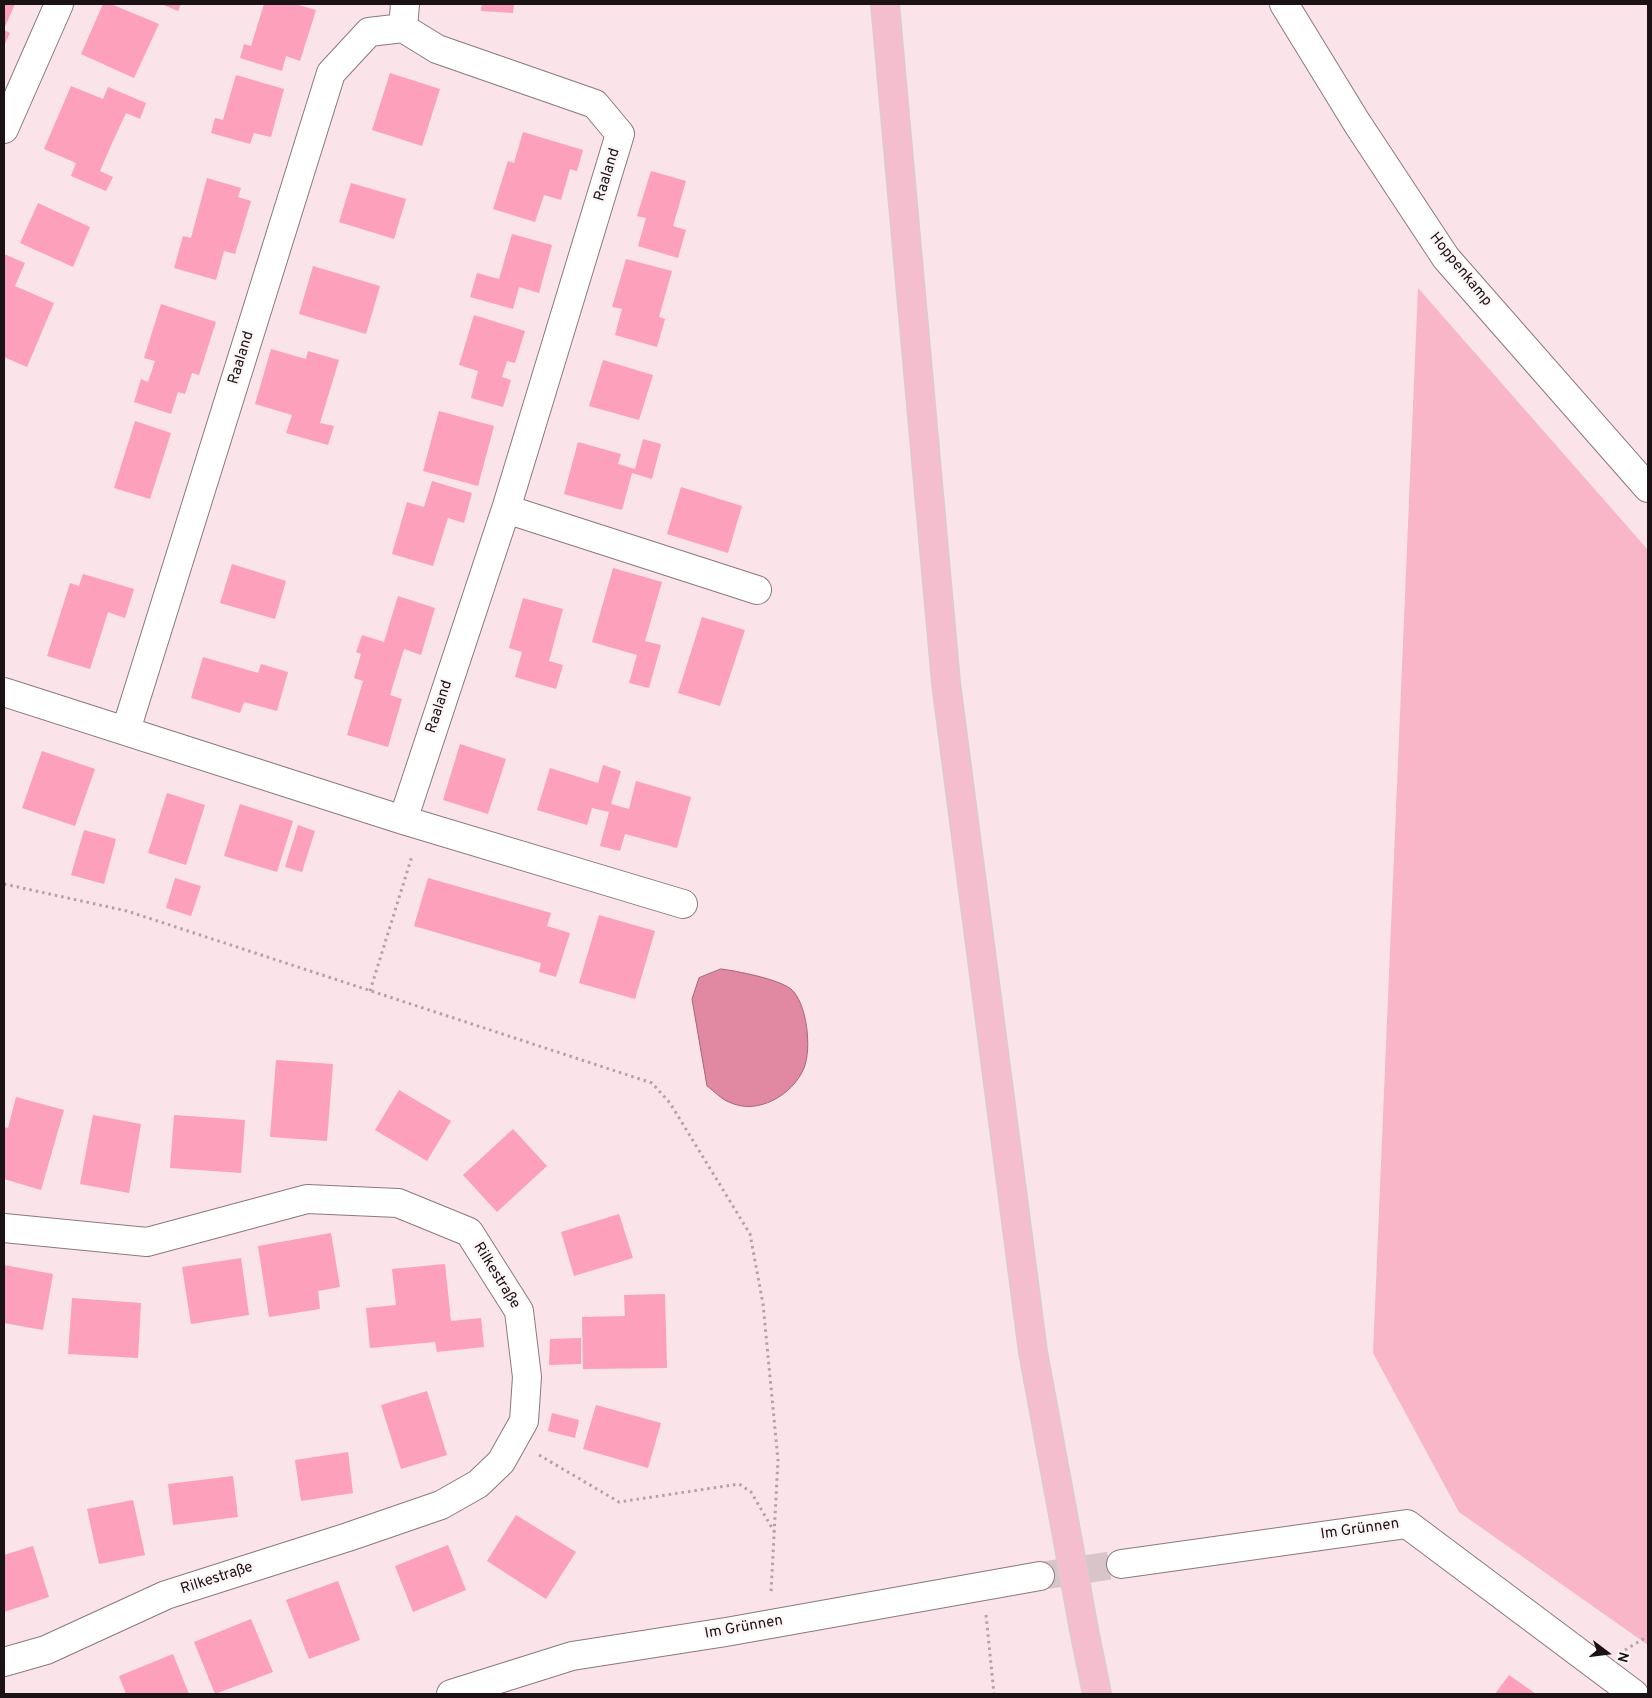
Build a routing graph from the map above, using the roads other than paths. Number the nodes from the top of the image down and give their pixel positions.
1 (59, 4) edge
2 (885, 4) edge
3 (1284, 4) edge
4 (404, 16) edge
5 (4, 129) edge
6 (1648, 488) edge
7 (506, 509) junction
8 (757, 590) dead end
9 (4, 692) edge
10 (126, 730) junction
11 (412, 823) junction
12 (683, 904) dead end
13 (4, 1228) edge
14 (1121, 1564) tunnel mouth
15 (1040, 1576) tunnel mouth
16 (4, 1662) edge
17 (451, 1694) edge
18 (1097, 1694) edge
19 (1634, 1694) edge

1 - 5 street
2 - 18 main road, bridge
3 - 6 street, Hoppenkamp
4 - 7 street, Raaland
4 - 10 street, Raaland
7 - 8 street
7 - 11 street, Raaland
9 - 10 street
10 - 11 street
11 - 12 street
13 - 16 street, Rilkestraße
14 - 19 street, Im Grünnen
15 - 17 street, Im Grünnen

